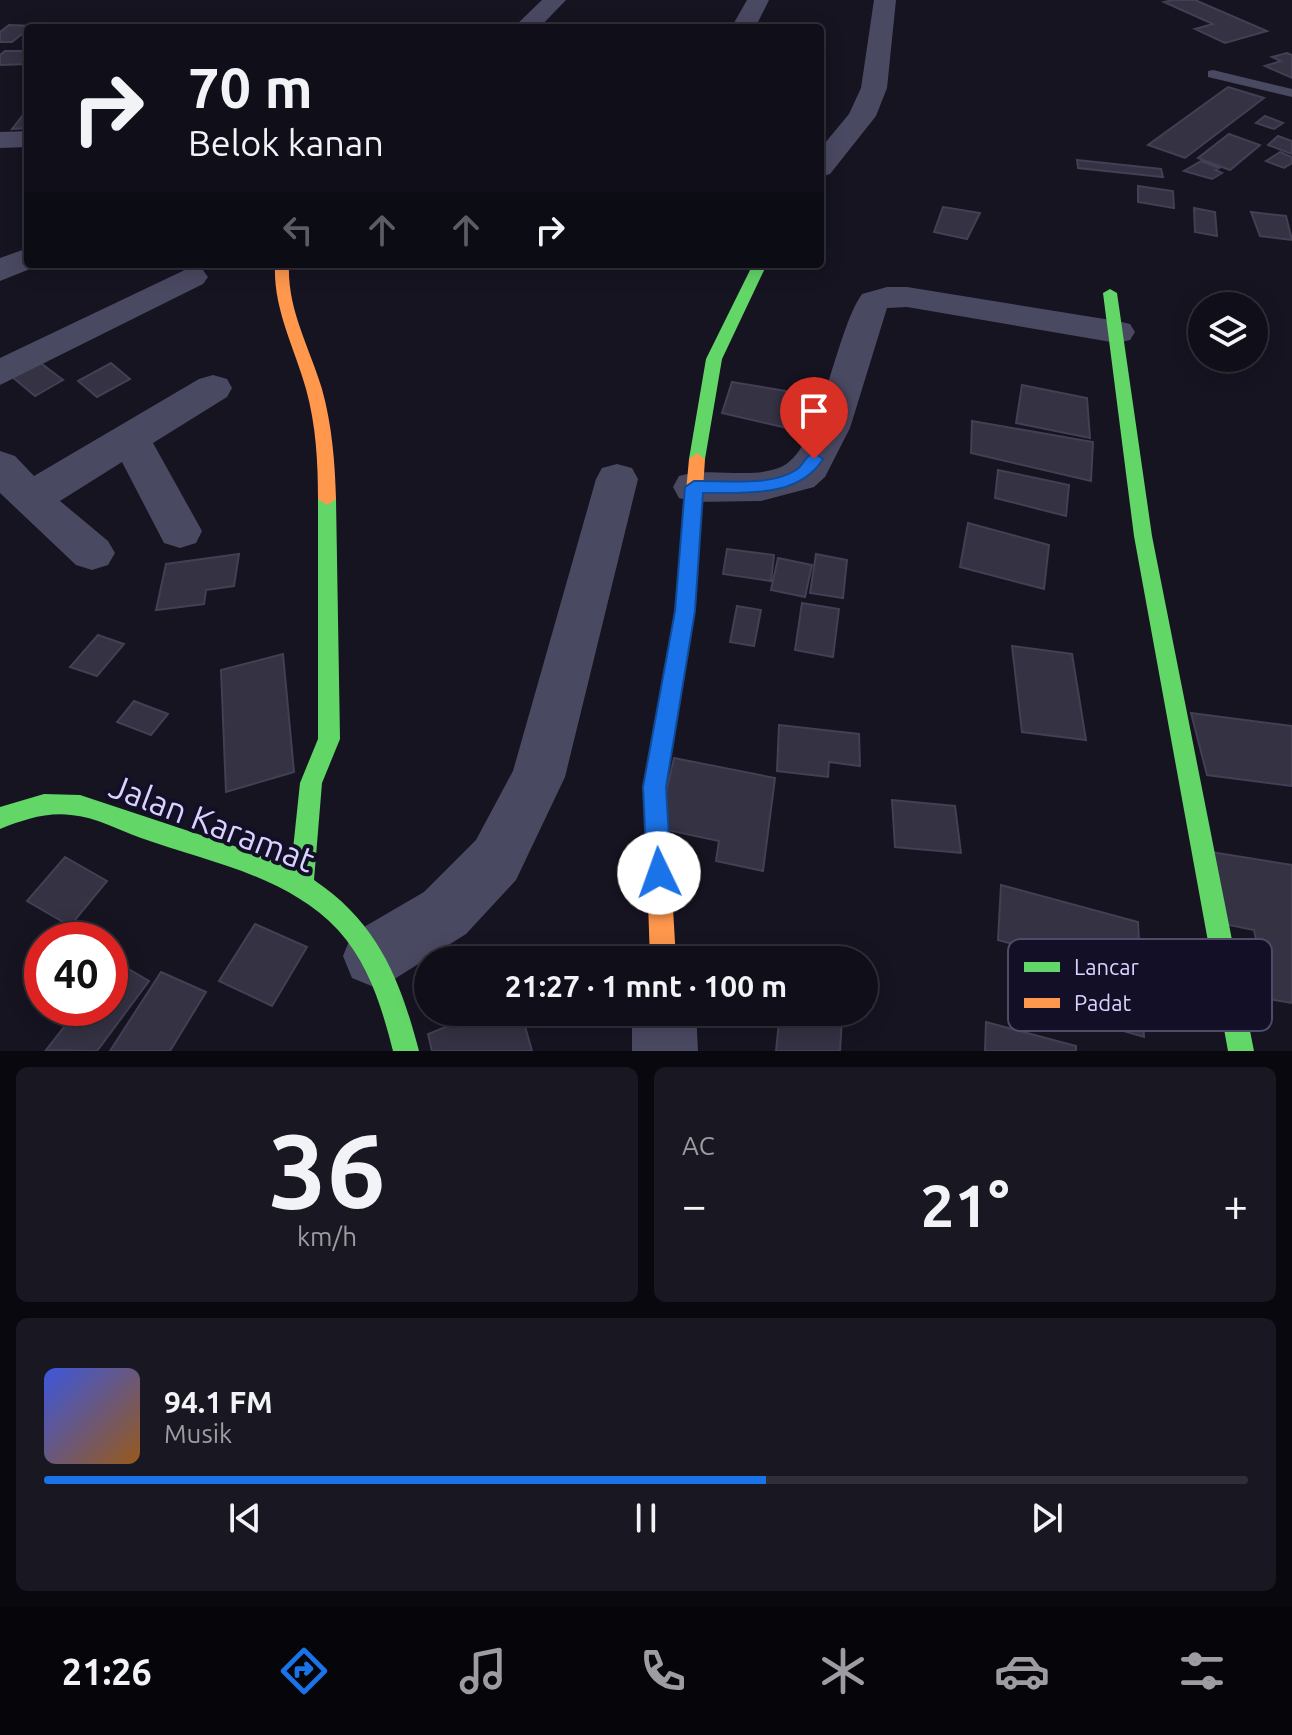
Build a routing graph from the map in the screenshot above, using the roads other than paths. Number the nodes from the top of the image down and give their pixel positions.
1 (555, 0) edge
2 (758, 0) edge
3 (885, 0) edge
4 (529, 24) edge
5 (745, 24) edge
6 (1213, 74) dead end
7 (1292, 93) edge
8 (24, 139) edge
9 (0, 140) edge
10 (826, 154) edge
11 (24, 260) edge
12 (281, 268) edge
13 (758, 268) edge
14 (0, 271) edge
15 (191, 277) dead end
16 (1110, 293) dead end
17 (1117, 332) junction
18 (0, 373) edge
19 (213, 388) dead end
20 (131, 439) junction
21 (0, 466) edge
22 (617, 479) dead end
23 (694, 487) junction
24 (30, 499) junction
25 (180, 531) dead end
26 (92, 553) dead end
27 (0, 818) edge
28 (301, 886) junction
29 (1220, 939) edge
30 (662, 946) edge
31 (374, 956) junction
32 (664, 1026) edge
33 (1237, 1031) edge
34 (406, 1051) edge
35 (665, 1051) edge
36 (1241, 1051) edge

1 - 4 street
2 - 5 street
3 - 10 street
6 - 7 lane
8 - 9 street
11 - 14 street
12 - 28 street
13 - 23 street
15 - 18 street
16 - 17 street
17 - 23 street
17 - 29 street
19 - 20 street
20 - 24 street
20 - 25 street
21 - 24 street
22 - 31 street
23 - 30 street
24 - 26 street
27 - 28 street, Jalan Karamat
28 - 31 street, Jalan Karamat
31 - 34 street, Jalan Karamat
32 - 35 street
33 - 36 street

